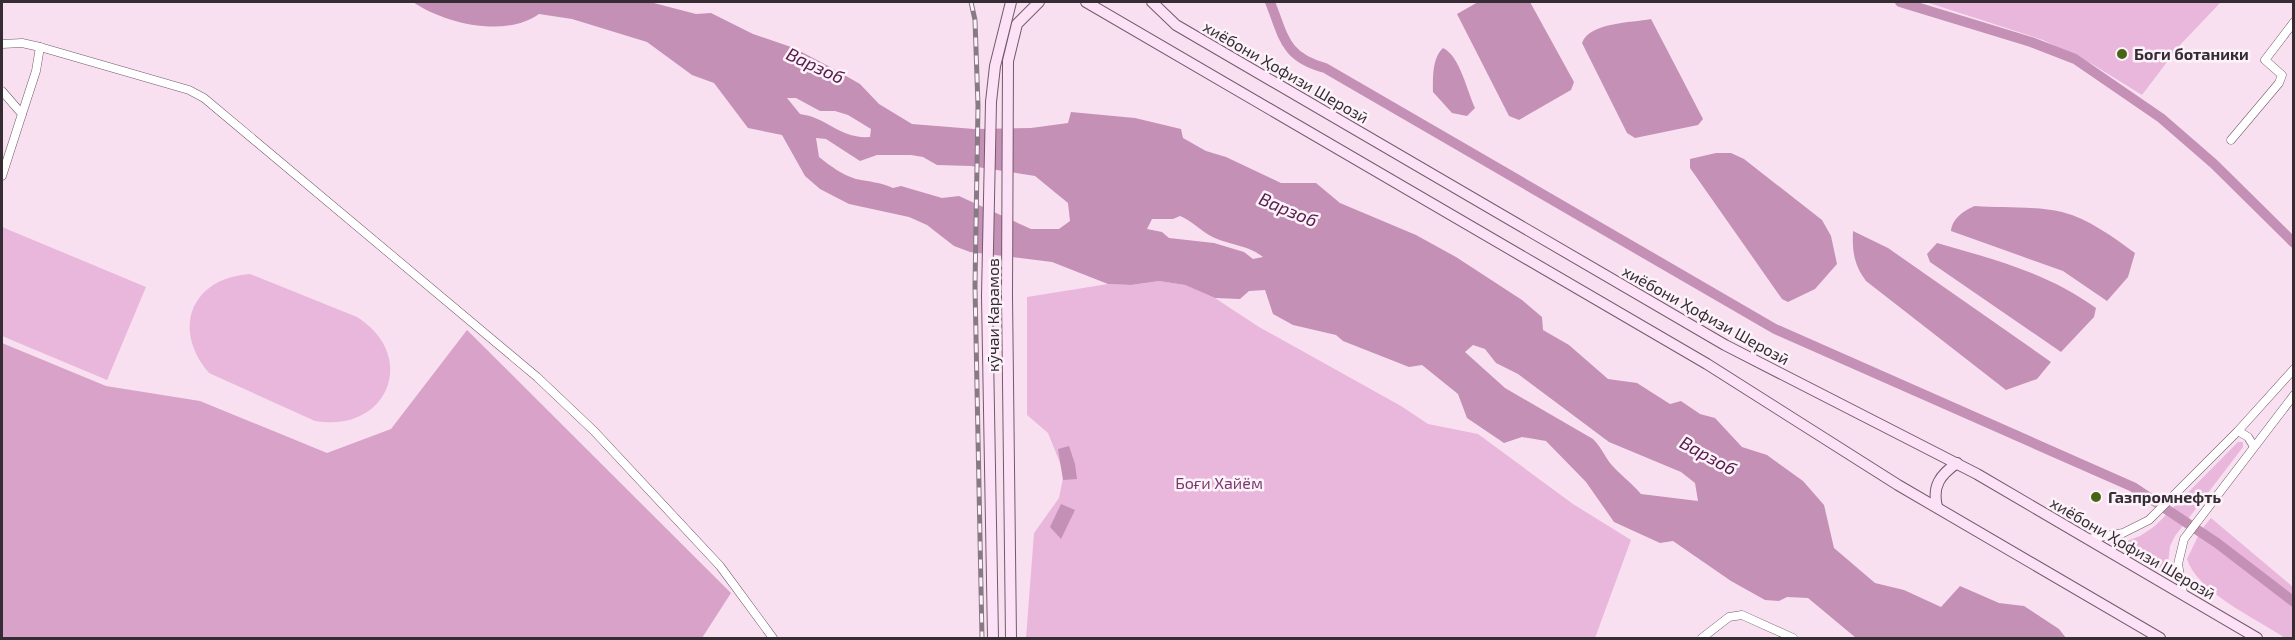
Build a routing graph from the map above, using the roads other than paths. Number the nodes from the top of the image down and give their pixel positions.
1 (1011, 2) edge
2 (1039, 2) edge
3 (1086, 2) edge
4 (1152, 2) edge
5 (2294, 22) edge
6 (2, 44) edge
7 (40, 47) junction
8 (2, 91) edge
9 (22, 114) junction
10 (2231, 140) dead end
11 (2, 176) edge
12 (2294, 369) edge
13 (2294, 395) edge
14 (2238, 431) junction
15 (2253, 445) junction
16 (1957, 464) junction
17 (1937, 507) junction
18 (2088, 539) junction
19 (2183, 594) junction
20 (773, 639) edge
21 (993, 639) edge
22 (1011, 639) edge
23 (1702, 639) edge
24 (1793, 639) edge
25 (2160, 639) edge
26 (2257, 639) edge

1 - 21 main road, кӯчаи Карамов
2 - 22 main road, кӯчаи Карамов
3 - 17 main road
4 - 16 main road, хиёбони Ҳофизи Шерозӣ
5 - 10 street
6 - 7 street
7 - 9 street
7 - 20 street
8 - 9 street
9 - 11 street
12 - 14 street
13 - 15 street
14 - 15 street
14 - 18 street
15 - 19 street
16 - 17 main road
16 - 18 main road, хиёбони Ҳофизи Шерозӣ
17 - 25 main road
18 - 19 main road, хиёбони Ҳофизи Шерозӣ
19 - 26 main road, хиёбони Ҳофизи Шерозӣ
23 - 24 street

